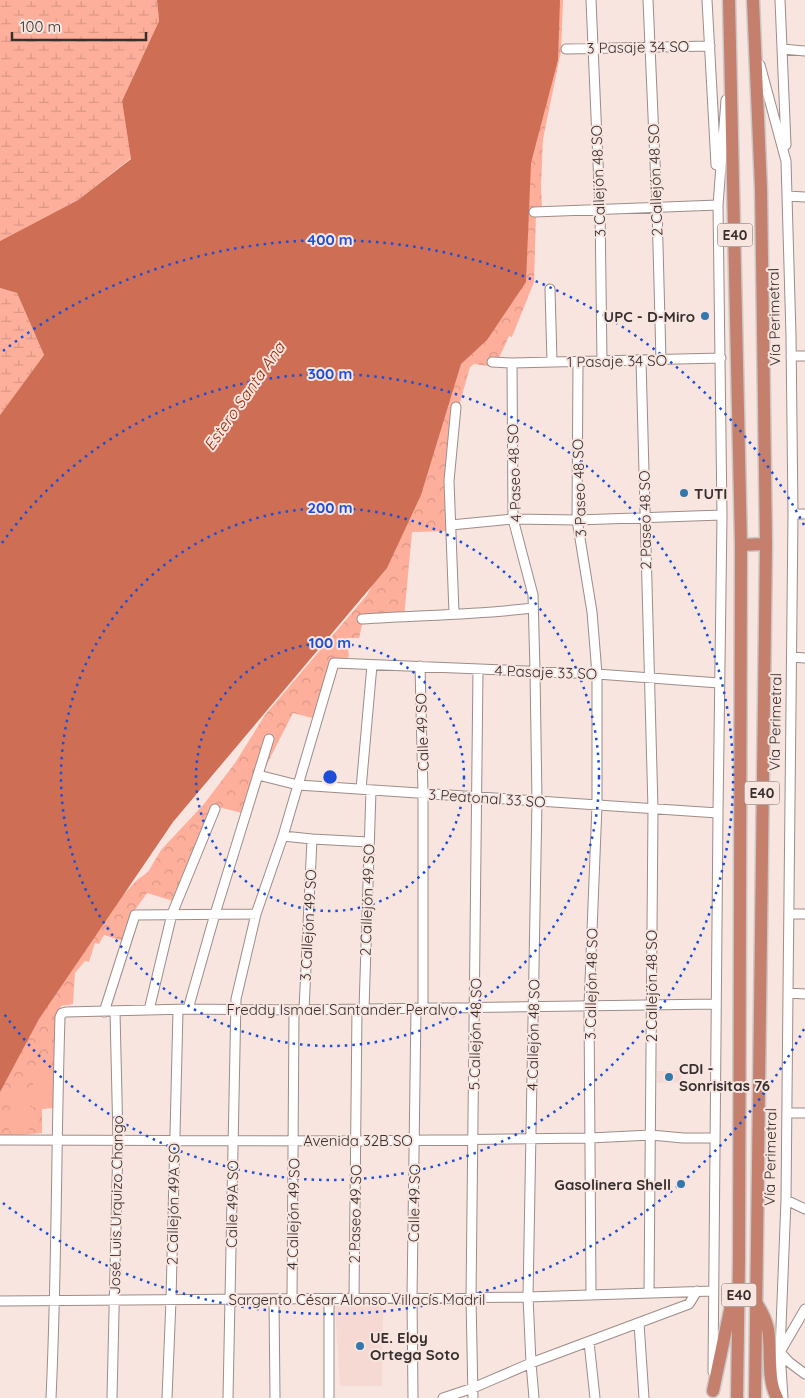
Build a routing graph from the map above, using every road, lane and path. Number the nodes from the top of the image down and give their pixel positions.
1 (591, 0) edge
2 (648, 0) edge
3 (707, 0) edge
4 (729, 0) edge
5 (753, 0) edge
6 (780, 0) edge
7 (710, 46) junction
8 (566, 48) dead end
9 (592, 48) junction
10 (650, 48) junction
11 (782, 49) junction
12 (731, 50) junction
13 (756, 50) junction
14 (805, 51) edge
15 (786, 161) junction
16 (787, 196) junction
17 (805, 197) edge
18 (718, 205) junction
19 (657, 208) junction
20 (600, 210) junction
21 (534, 212) dead end
22 (550, 289) dead end
23 (791, 356) junction
24 (805, 356) edge
25 (721, 358) junction
26 (641, 360) junction
27 (661, 360) junction
28 (602, 361) junction
29 (492, 362) dead end
30 (552, 362) junction
31 (578, 362) junction
32 (512, 363) junction
33 (456, 407) dead end
34 (793, 514) junction
35 (805, 514) edge
36 (722, 516) junction
37 (645, 518) junction
38 (513, 519) junction
39 (577, 520) junction
40 (451, 525) junction
41 (766, 544) junction
42 (741, 545) junction
43 (533, 608) junction
44 (454, 613) junction
45 (362, 619) dead end
46 (792, 657) junction
47 (805, 658) edge
48 (372, 665) junction
49 (420, 666) junction
50 (478, 670) junction
51 (535, 671) junction
52 (597, 674) junction
53 (649, 679) junction
54 (720, 683) junction
55 (269, 739) dead end
56 (258, 775) junction
57 (298, 785) junction
58 (366, 790) junction
59 (423, 793) junction
60 (477, 797) junction
61 (537, 801) junction
62 (597, 805) junction
63 (215, 809) dead end
64 (654, 809) junction
65 (718, 813) junction
66 (283, 836) junction
67 (312, 840) junction
68 (368, 842) junction
69 (172, 914) junction
70 (215, 914) junction
71 (256, 914) junction
72 (789, 914) junction
73 (805, 914) edge
74 (788, 994) junction
75 (805, 994) edge
76 (716, 1004) junction
77 (651, 1005) junction
78 (589, 1006) junction
79 (533, 1007) junction
80 (419, 1008) junction
81 (476, 1008) junction
82 (188, 1009) junction
83 (361, 1009) junction
84 (149, 1010) junction
85 (178, 1010) junction
86 (236, 1010) junction
87 (294, 1010) junction
88 (304, 1010) junction
89 (104, 1012) junction
90 (115, 1012) junction
91 (787, 1113) junction
92 (805, 1113) edge
93 (651, 1135) junction
94 (590, 1138) junction
95 (716, 1138) junction
96 (56, 1139) junction
97 (415, 1139) junction
98 (473, 1139) junction
99 (532, 1139) junction
100 (0, 1140) edge
101 (118, 1140) junction
102 (175, 1140) junction
103 (294, 1140) junction
104 (233, 1141) junction
105 (356, 1141) junction
106 (786, 1200) junction
107 (805, 1208) edge
108 (739, 1259) junction
109 (697, 1291) junction
110 (713, 1291) junction
111 (649, 1293) junction
112 (591, 1294) junction
113 (528, 1297) junction
114 (412, 1298) junction
115 (471, 1298) junction
116 (231, 1299) junction
117 (274, 1299) junction
118 (292, 1299) junction
119 (329, 1299) junction
120 (354, 1299) junction
121 (55, 1300) junction
122 (115, 1300) junction
123 (171, 1300) junction
124 (0, 1301) edge
125 (755, 1302) junction
126 (805, 1309) edge
127 (639, 1323) junction
128 (589, 1342) junction
129 (780, 1352) junction
130 (531, 1363) junction
131 (805, 1374) edge
132 (473, 1388) junction
133 (713, 1394) edge
134 (777, 1397) edge
135 (51, 1398) edge
136 (112, 1398) edge
137 (167, 1398) edge
138 (228, 1398) edge
139 (276, 1398) edge
140 (329, 1398) edge
141 (413, 1398) edge
142 (443, 1398) edge
143 (473, 1398) edge
144 (534, 1398) edge
145 (595, 1398) edge
146 (644, 1398) edge
147 (737, 1398) edge
148 (755, 1398) edge

1 - 9 street, 3 Callejón 48 SO
2 - 10 street, 2 Callejón 48 SO
3 - 7 street
4 - 12 highway, Vía Perimetral / E40
5 - 13 highway, Vía Perimetral / E40
6 - 11 street
7 - 10 street, 3 Pasaje 34 SO
7 - 18 street
8 - 9 street, 3 Pasaje 34 SO
9 - 10 street, 3 Pasaje 34 SO
9 - 20 street, 3 Callejón 48 SO
10 - 19 street, 2 Callejón 48 SO
11 - 14 street
11 - 15 street
12 - 18 street, Vía Perimetral / E40
12 - 42 highway, Vía Perimetral / E40
13 - 15 street, Vía Perimetral / E40
13 - 41 highway, Vía Perimetral / E40
15 - 16 street, Vía Perimetral / E40
16 - 17 street
16 - 23 street, Vía Perimetral / E40
18 - 19 street
18 - 25 street, Vía Perimetral / E40
19 - 20 street
19 - 27 street, 2 Callejón 48 SO
20 - 21 street
20 - 28 street, 3 Callejón 48 SO
22 - 30 street
23 - 24 street
23 - 34 street, Vía Perimetral / E40
25 - 27 street, 1 Pasaje 34 SO
25 - 36 street, Vía Perimetral / E40
26 - 27 street, 1 Pasaje 34 SO
26 - 28 street, 1 Pasaje 34 SO
26 - 37 street, 2 Paseo 48 SO
28 - 31 street, 1 Pasaje 34 SO
29 - 32 street, 1 Pasaje 34 SO
30 - 31 street, 1 Pasaje 34 SO
30 - 32 street, 1 Pasaje 34 SO
31 - 39 street, 3 Paseo 48 SO
32 - 38 street, 4 Paseo 48 SO
33 - 40 street
34 - 35 street
34 - 46 street, Vía Perimetral / E40
36 - 37 street
36 - 54 street, Vía Perimetral / E40
37 - 39 street
37 - 53 street, 2 Paseo 48 SO
38 - 39 street
38 - 40 street
38 - 43 street, 4 Paseo 48 SO
39 - 52 street, 3 Paseo 48 SO
40 - 44 street
41 - 42 highway
41 - 125 highway, Vía Perimetral / E40
42 - 108 highway, Vía Perimetral / E40
43 - 44 street
43 - 51 street, 4 Paseo 48 SO
44 - 45 street
46 - 47 street
46 - 72 street, Vía Perimetral / E40
48 - 49 street, 4 Pasaje 33 SO
48 - 57 street, 4 Pasaje 33 SO
48 - 58 street, 2 Callejón 49 SO
49 - 50 street, 4 Pasaje 33 SO
49 - 59 street, Calle 49 SO
50 - 51 street, 4 Pasaje 33 SO
50 - 60 street, 5 Callejón 48 SO
51 - 52 street, 4 Pasaje 33 SO
51 - 61 street, 4 Callejón 48 SO
52 - 53 street, 4 Pasaje 33 SO
52 - 62 street, 3 Callejón 48 SO
53 - 54 street, 4 Pasaje 33 SO
53 - 64 street, 2 Callejón 48 SO
54 - 65 street, Vía Perimetral / E40
55 - 56 street
56 - 57 street, 3 Peatonal 33 SO
56 - 70 street
57 - 58 street, 3 Peatonal 33 SO
57 - 66 street, Calle 49A SO
58 - 59 street, 3 Peatonal 33 SO
58 - 68 street, 2 Callejón 49 SO
59 - 60 street, 3 Peatonal 33 SO
59 - 80 street, Calle 49 SO
60 - 61 street, 3 Peatonal 33 SO
60 - 81 street, 5 Callejón 48 SO
61 - 62 street, 3 Peatonal 33 SO
61 - 79 street, 4 Callejón 48 SO
62 - 64 street, 3 Peatonal 33 SO
62 - 78 street, 3 Callejón 48 SO
63 - 69 street
64 - 65 street, 3 Peatonal 33 SO
64 - 77 street, 2 Callejón 48 SO
65 - 76 street, Vía Perimetral / E40
66 - 67 street
66 - 71 street, Calle 49A SO
67 - 68 street
67 - 88 street, 3 Callejón 49 SO
68 - 83 street, 2 Callejón 49 SO
69 - 70 street
69 - 84 street
69 - 89 street
70 - 71 street
70 - 82 street
71 - 86 street, Calle 49A SO
72 - 73 street
72 - 74 street, Vía Perimetral / E40
74 - 75 street
74 - 91 street, Vía Perimetral / E40
76 - 77 street, Freddy Ismael Santander Peralvo
76 - 95 street, Vía Perimetral / E40
77 - 78 street, Freddy Ismael Santander Peralvo
77 - 93 street, 2 Callejón 48 SO
78 - 79 street, Freddy Ismael Santander Peralvo
78 - 94 street, 3 Callejón 48 SO
79 - 81 street, Freddy Ismael Santander Peralvo
79 - 99 street, 4 Callejón 48 SO
80 - 81 street, Freddy Ismael Santander Peralvo
80 - 83 street, Freddy Ismael Santander Peralvo
80 - 97 street, Calle 49 SO
81 - 98 street, 5 Callejón 48 SO
82 - 85 street, Freddy Ismael Santander Peralvo
82 - 86 street, Freddy Ismael Santander Peralvo
83 - 88 street, Freddy Ismael Santander Peralvo
83 - 105 street, 2 Paseo 49 SO
84 - 85 street, Freddy Ismael Santander Peralvo
84 - 90 street, Freddy Ismael Santander Peralvo
85 - 102 street, 2 Callejón 49A SO
86 - 87 street, Freddy Ismael Santander Peralvo
86 - 104 street, Calle 49A SO
87 - 88 street, Freddy Ismael Santander Peralvo
87 - 103 street, 4 Callejón 49 SO
89 - 90 street, Freddy Ismael Santander Peralvo
89 - 96 street, Freddy Ismael Santander Peralvo
90 - 101 street, José Luis Urquizo Chango
91 - 92 street
91 - 106 street, Vía Perimetral / E40
93 - 94 street, Avenida 32B SO
93 - 95 street, Avenida 32B SO
93 - 111 street, 2 Callejón 48 SO
94 - 99 street, Avenida 32B SO
94 - 112 street, 3 Callejón 48 SO
95 - 110 street, Vía Perimetral / E40
96 - 100 street, Avenida 32B SO
96 - 101 street, Avenida 32B SO
96 - 121 street
97 - 98 street, Avenida 32B SO
97 - 105 street, Avenida 32B SO
97 - 114 street, Calle 49 SO
98 - 99 street, Avenida 32B SO
98 - 115 street, 5 Callejón 48 SO
99 - 113 street, 4 Callejón 48 SO
101 - 102 street, Avenida 32B SO
101 - 122 street, José Luis Urquizo Chango
102 - 104 street, Avenida 32B SO
102 - 123 street, 2 Callejón 49A SO
103 - 104 street, Avenida 32B SO
103 - 105 street, Avenida 32B SO
103 - 118 street, 4 Callejón 49 SO
104 - 116 street, Calle 49A SO
105 - 120 street, 2 Paseo 49 SO
106 - 107 street
106 - 129 street, Vía Perimetral / E40
108 - 133 highway
108 - 147 highway, Vía Perimetral / E40
109 - 110 street, Sargento César Alonso Villacís Madril
109 - 111 street, Sargento César Alonso Villacís Madril
109 - 127 street
110 - 133 street, Vía Perimetral / E40
111 - 112 street, Sargento César Alonso Villacís Madril
112 - 113 street, Sargento César Alonso Villacís Madril
113 - 115 street, Sargento César Alonso Villacís Madril
113 - 130 street, 4 Callejón 48 SO
114 - 115 street, Sargento César Alonso Villacís Madril
114 - 120 street, Sargento César Alonso Villacís Madril
114 - 141 street, Calle 49 SO
115 - 132 street, 5 Callejón 48 SO
116 - 117 street, Sargento César Alonso Villacís Madril
116 - 123 street, Sargento César Alonso Villacís Madril
116 - 138 street, Calle 49A SO
117 - 118 street, Sargento César Alonso Villacís Madril
117 - 139 street
118 - 119 street, Sargento César Alonso Villacís Madril
119 - 120 street, Sargento César Alonso Villacís Madril
119 - 140 street
121 - 122 street, Sargento César Alonso Villacís Madril
121 - 124 street, Sargento César Alonso Villacís Madril
121 - 135 street
122 - 123 street, Sargento César Alonso Villacís Madril
122 - 136 street, José Luis Urquizo Chango
123 - 137 street, 2 Callejón 49A SO
125 - 134 highway
125 - 148 highway, Vía Perimetral / E40
126 - 129 street
127 - 128 street
127 - 146 street
128 - 130 street
128 - 145 street
129 - 131 street
129 - 134 street, Vía Perimetral / E40
130 - 132 street
130 - 144 street, 4 Callejón 48 SO
132 - 142 street
132 - 143 street, 5 Callejón 48 SO

